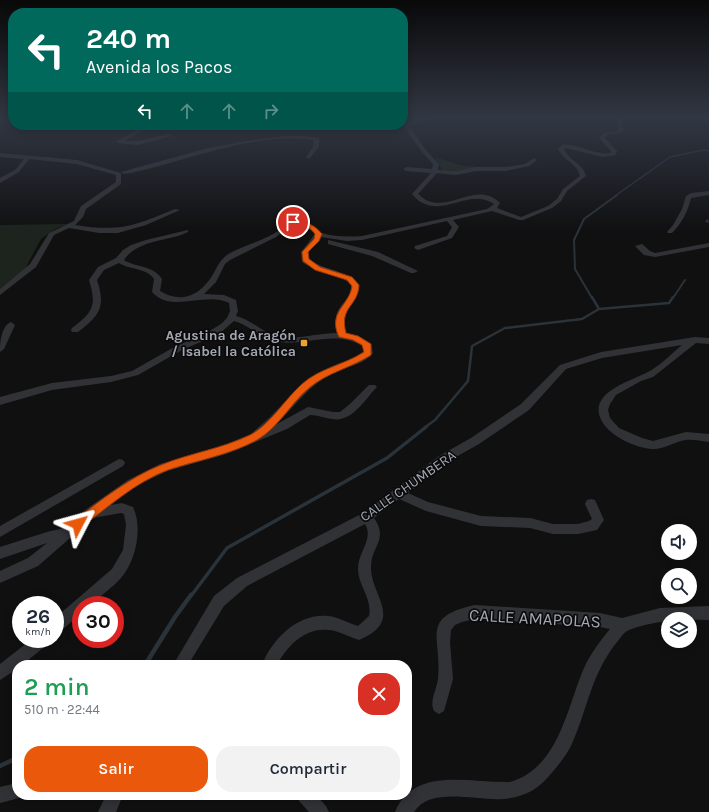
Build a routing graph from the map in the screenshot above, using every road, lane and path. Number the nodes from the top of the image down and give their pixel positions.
1 (0, 155) edge
2 (190, 155) edge
3 (428, 155) edge
4 (564, 155) edge
5 (601, 155) edge
6 (612, 155) edge
7 (28, 157) junction
8 (534, 160) dead end
9 (406, 169) dead end
10 (436, 171) junction
11 (119, 173) junction
12 (0, 181) edge
13 (709, 192) edge
14 (495, 207) junction
15 (177, 210) dead end
16 (449, 219) junction
17 (69, 226) junction
18 (186, 231) dead end
19 (670, 232) dead end
20 (318, 237) junction
21 (709, 245) edge
22 (639, 246) dead end
23 (418, 248) dead end
24 (119, 260) junction
25 (414, 271) dead end
26 (0, 293) edge
27 (197, 296) junction
28 (232, 318) junction
29 (11, 325) dead end
30 (75, 330) dead end
31 (342, 335) junction
32 (695, 340) junction
33 (709, 341) edge
34 (0, 349) edge
35 (372, 387) dead end
36 (0, 401) edge
37 (274, 420) junction
38 (283, 426) junction
39 (255, 437) junction
40 (709, 438) edge
41 (119, 463) dead end
42 (399, 494) junction
43 (591, 504) dead end
44 (89, 514) junction
45 (367, 517) junction
46 (0, 532) edge
47 (66, 533) junction
48 (0, 553) edge
49 (0, 577) edge
50 (709, 613) edge
51 (64, 619) edge
52 (622, 626) junction
53 (32, 648) edge
54 (16, 660) edge
55 (183, 660) edge
56 (272, 660) edge
57 (12, 664) edge
58 (0, 673) edge
59 (439, 706) dead end
60 (12, 792) edge
61 (0, 795) edge
62 (113, 800) edge
63 (309, 800) edge
64 (108, 812) edge
65 (320, 812) edge
66 (404, 812) edge

1 - 7 street
2 - 11 street
3 - 10 street
4 - 14 street
5 - 6 street
7 - 11 street
7 - 12 street
8 - 10 street
9 - 10 street
10 - 14 street
11 - 17 street
13 - 19 street
14 - 16 street
15 - 17 street
16 - 20 street
16 - 23 street
17 - 26 street
18 - 24 street
20 - 25 street
20 - 27 street
20 - 31 street
21 - 22 street
24 - 27 street
24 - 30 street
27 - 28 street
28 - 31 street
28 - 36 street
29 - 34 street
31 - 37 street
32 - 33 street, CALLE CHUMBERA
32 - 40 street
32 - 42 street, CALLE CHUMBERA
35 - 38 street
37 - 38 street
37 - 39 street
38 - 39 street
39 - 44 street
41 - 46 street
42 - 43 street
42 - 45 street, CALLE CHUMBERA
44 - 47 street
44 - 51 street
45 - 55 street, CALLE CHUMBERA
45 - 56 street
47 - 48 street
47 - 49 street
50 - 52 street, CALLE AMAPOLAS
52 - 59 street, CALLE AMAPOLAS
52 - 66 street
53 - 54 street
57 - 58 street
60 - 61 street
62 - 64 street
63 - 65 street

